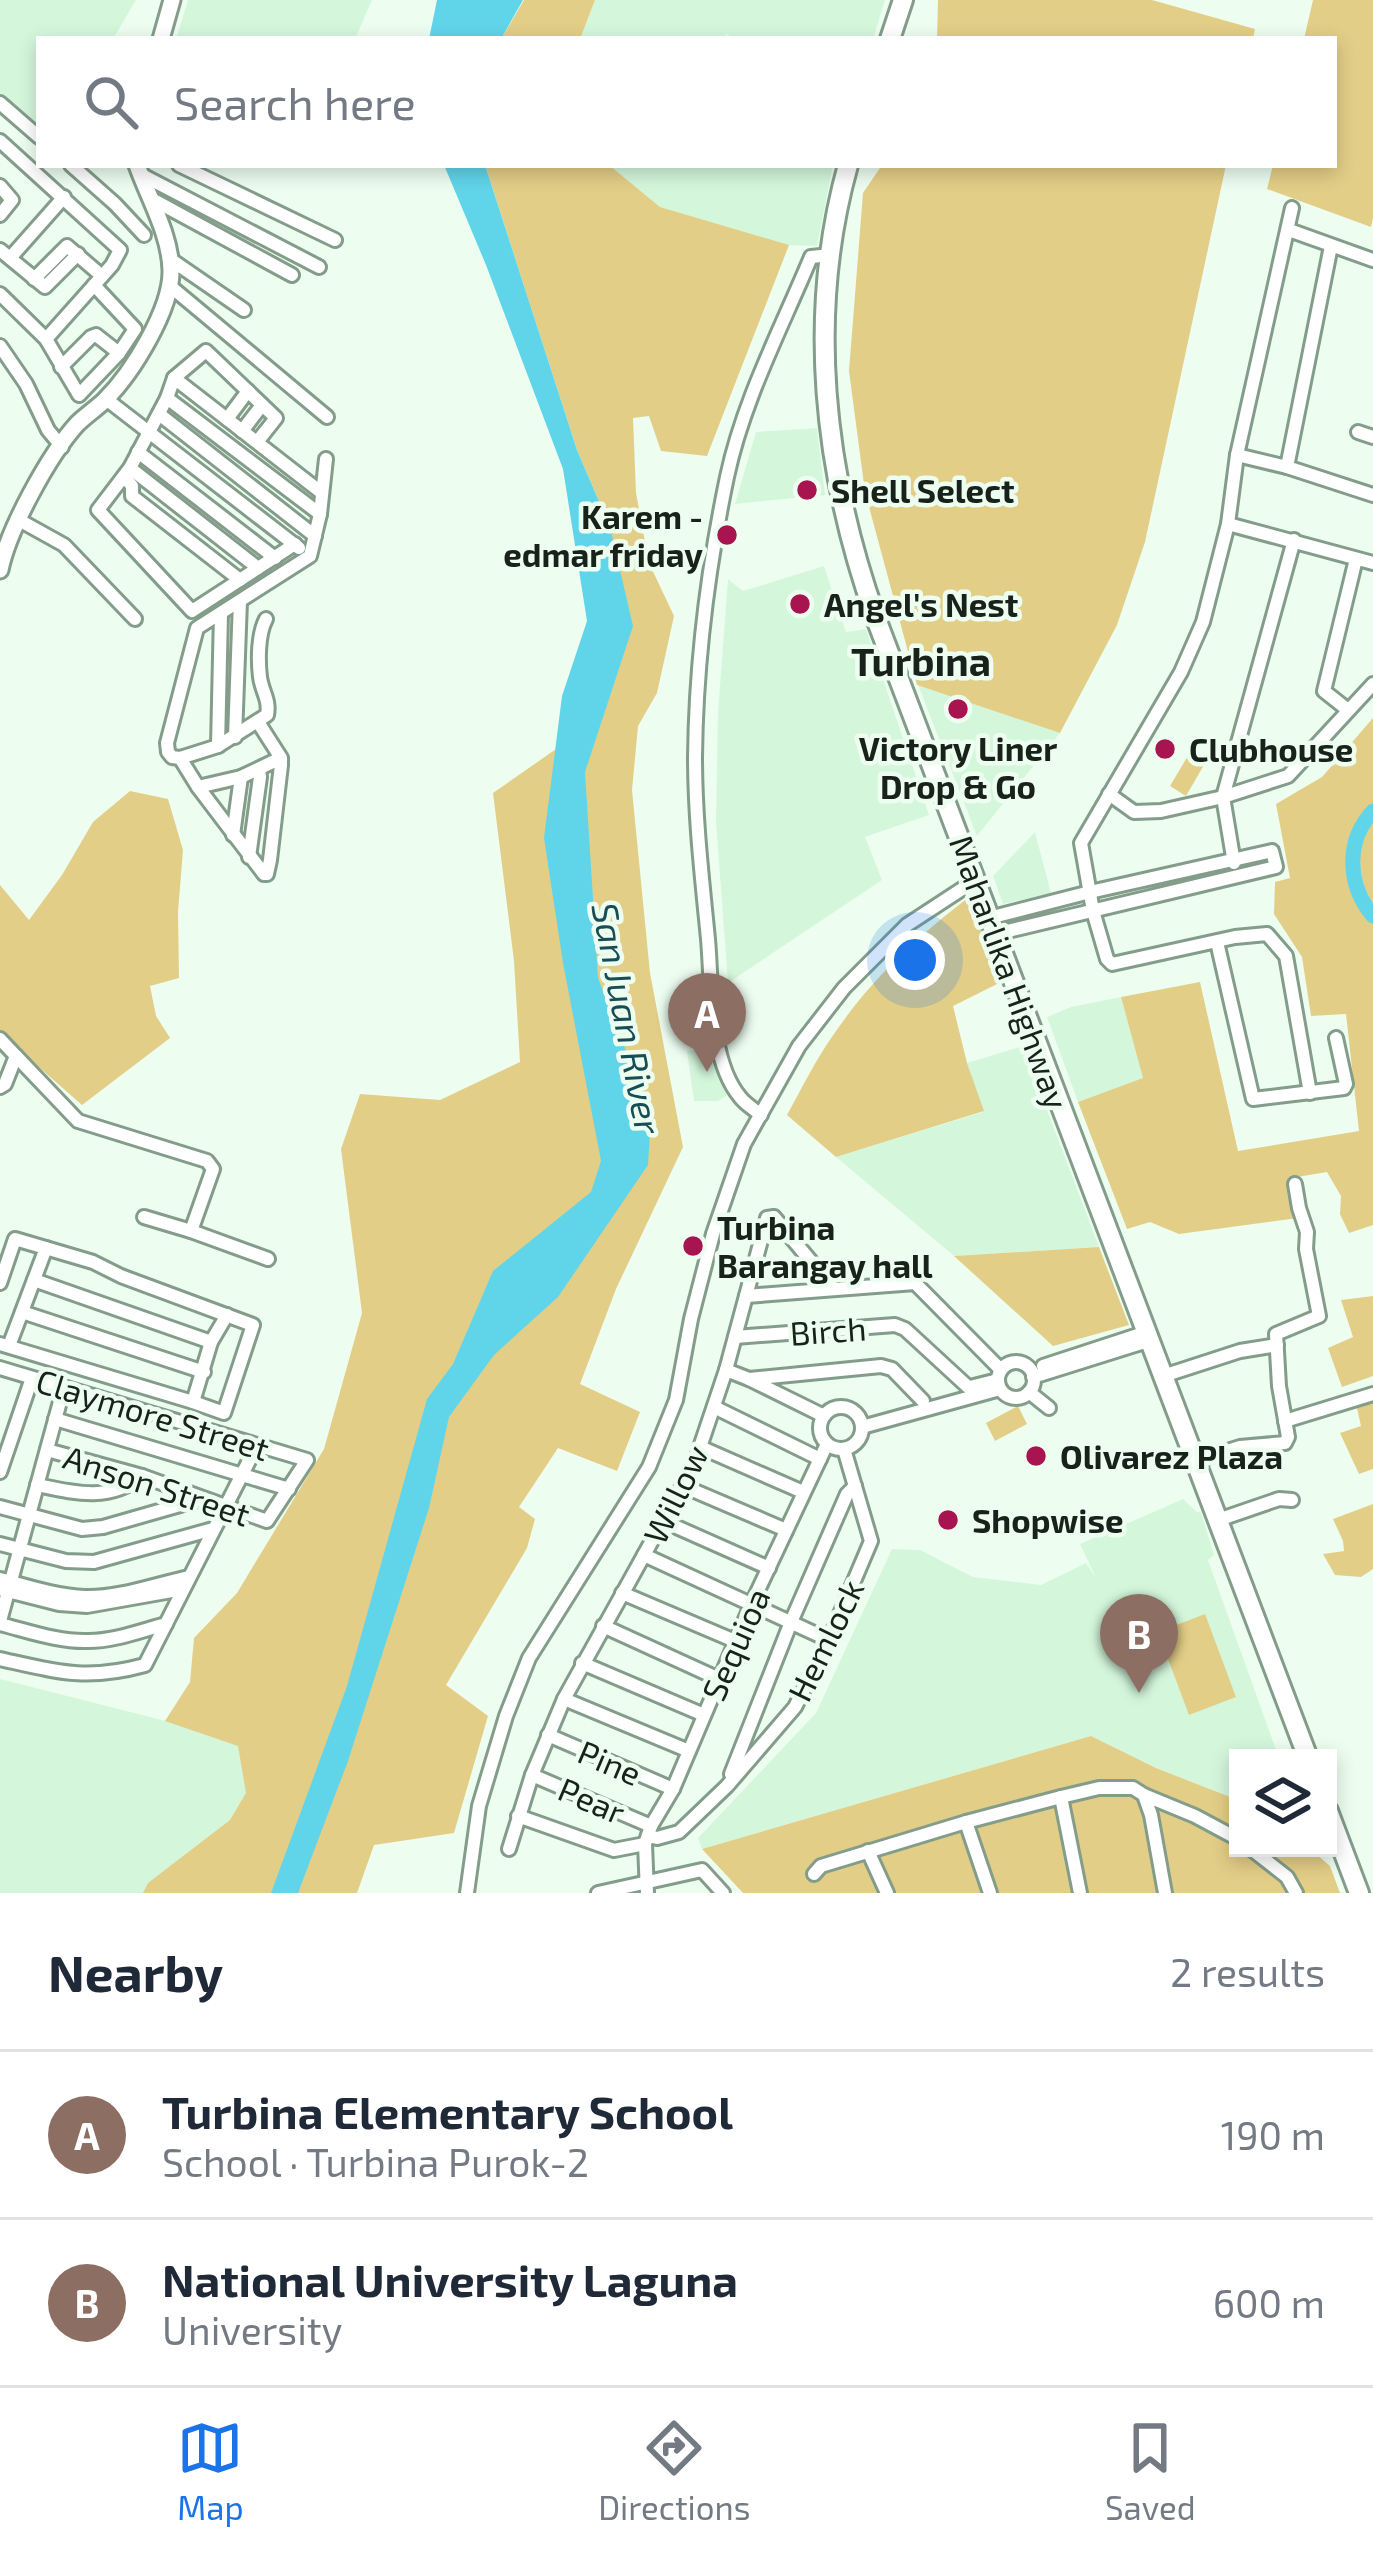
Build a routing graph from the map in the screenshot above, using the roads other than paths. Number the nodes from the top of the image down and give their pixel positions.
1 (172, 0) edge
2 (903, 0) edge
3 (162, 36) edge
4 (891, 36) edge
5 (0, 103) edge
6 (36, 134) edge
7 (2, 147) edge
8 (74, 168) edge
9 (185, 168) edge
10 (847, 168) edge
11 (139, 170) edge
12 (2, 192) edge
13 (64, 197) junction
14 (149, 197) junction
15 (1292, 208) dead end
16 (0, 215) edge
17 (1288, 230) junction
18 (144, 235) dead end
19 (335, 240) dead end
20 (1331, 246) junction
21 (5, 254) edge
22 (831, 255) junction
23 (170, 259) junction
24 (1373, 260) edge
25 (319, 267) dead end
26 (292, 275) dead end
27 (103, 276) junction
28 (170, 286) junction
29 (0, 294) edge
30 (108, 298) junction
31 (244, 310) dead end
32 (46, 340) junction
33 (0, 346) edge
34 (118, 353) junction
35 (62, 367) junction
36 (174, 378) junction
37 (248, 392) junction
38 (167, 398) junction
39 (106, 399) junction
40 (262, 404) junction
41 (159, 414) junction
42 (327, 416) dead end
43 (227, 419) junction
44 (148, 431) junction
45 (242, 431) junction
46 (1358, 432) dead end
47 (1373, 436) edge
48 (66, 440) junction
49 (257, 442) junction
50 (138, 452) junction
51 (1237, 455) junction
52 (326, 459) dead end
53 (1287, 467) junction
54 (127, 472) junction
55 (322, 493) junction
56 (1373, 495) edge
57 (320, 514) junction
58 (19, 520) junction
59 (1228, 524) junction
60 (315, 536) junction
61 (1294, 540) junction
62 (296, 544) junction
63 (2, 548) edge
64 (310, 556) junction
65 (275, 558) junction
66 (1356, 560) junction
67 (1373, 563) edge
68 (258, 568) junction
69 (0, 570) edge
70 (240, 580) junction
71 (240, 601) junction
72 (221, 613) junction
73 (135, 619) dead end
74 (266, 619) dead end
75 (1373, 684) edge
76 (1348, 710) junction
77 (258, 722) junction
78 (236, 737) junction
79 (218, 746) junction
80 (180, 758) junction
81 (281, 758) junction
82 (259, 769) junction
83 (241, 777) junction
84 (222, 782) junction
85 (198, 787) junction
86 (1109, 794) junction
87 (1223, 797) junction
88 (218, 814) junction
89 (233, 835) junction
90 (249, 857) junction
91 (1234, 859) junction
92 (1235, 876) junction
93 (977, 884) junction
94 (1090, 892) junction
95 (1093, 911) junction
96 (992, 926) junction
97 (1217, 942) junction
98 (1336, 1038) dead end
99 (0, 1039) edge
100 (16, 1056) junction
101 (2, 1083) edge
102 (1310, 1093) junction
103 (760, 1114) junction
104 (1295, 1184) dead end
105 (144, 1217) dead end
106 (191, 1231) junction
107 (46, 1249) junction
108 (268, 1259) dead end
109 (34, 1280) junction
110 (0, 1283) edge
111 (833, 1289) junction
112 (746, 1296) junction
113 (22, 1312) junction
114 (226, 1315) junction
115 (1149, 1336) junction
116 (735, 1337) junction
117 (211, 1342) junction
118 (4, 1345) edge
119 (1277, 1345) junction
120 (0, 1368) edge
121 (725, 1370) junction
122 (204, 1372) junction
123 (1032, 1374) junction
124 (1163, 1376) junction
125 (32, 1378) junction
126 (749, 1379) junction
127 (1000, 1380) junction
128 (64, 1387) junction
129 (968, 1388) junction
130 (1028, 1392) junction
131 (1373, 1394) edge
132 (923, 1401) junction
133 (193, 1402) junction
134 (714, 1407) junction
135 (1049, 1408) dead end
136 (824, 1416) junction
137 (55, 1419) junction
138 (1285, 1421) junction
139 (861, 1424) junction
140 (827, 1444) junction
141 (257, 1445) junction
142 (700, 1447) junction
143 (844, 1449) junction
144 (47, 1450) junction
145 (820, 1459) junction
146 (1195, 1461) junction
147 (0, 1472) edge
148 (243, 1475) junction
149 (142, 1476) junction
150 (37, 1485) junction
151 (683, 1486) junction
152 (855, 1486) junction
153 (289, 1489) junction
154 (803, 1492) junction
155 (202, 1498) junction
156 (1292, 1499) dead end
157 (0, 1507) edge
158 (226, 1507) junction
159 (29, 1515) junction
160 (1218, 1520) junction
161 (663, 1521) junction
162 (213, 1529) junction
163 (786, 1530) junction
164 (0, 1544) edge
165 (20, 1549) junction
166 (644, 1556) junction
167 (769, 1568) junction
168 (186, 1583) junction
169 (5, 1585) edge
170 (622, 1593) junction
171 (752, 1603) junction
172 (790, 1622) junction
173 (0, 1623) edge
174 (166, 1624) junction
175 (603, 1626) junction
176 (829, 1640) junction
177 (735, 1641) junction
178 (0, 1659) edge
179 (582, 1663) junction
180 (719, 1679) junction
181 (564, 1700) junction
182 (704, 1715) junction
183 (548, 1735) junction
184 (1305, 1749) edge
185 (689, 1751) junction
186 (532, 1775) junction
187 (727, 1786) junction
188 (673, 1789) junction
189 (1144, 1796) junction
190 (1061, 1797) junction
191 (518, 1816) junction
192 (965, 1822) junction
193 (1229, 1834) edge
194 (1337, 1834) edge
195 (648, 1835) junction
196 (509, 1849) dead end
197 (868, 1850) junction
198 (1261, 1857) edge
199 (814, 1874) dead end
200 (646, 1887) edge
201 (466, 1893) edge
202 (598, 1893) edge
203 (723, 1893) edge
204 (887, 1893) edge
205 (990, 1893) edge
206 (1080, 1893) edge
207 (1165, 1893) edge
208 (1296, 1893) edge
209 (1359, 1893) edge

1 - 3 main road
2 - 4 highway
5 - 6 street
7 - 13 street
8 - 18 street
9 - 19 street
10 - 22 highway, Maharlika Highway
11 - 14 main road
11 - 25 street
12 - 16 street
13 - 21 street
13 - 27 street
14 - 23 main road
14 - 26 street
15 - 17 street
17 - 20 street
17 - 51 street
20 - 24 street
20 - 53 street
21 - 27 street
22 - 93 highway, Maharlika Highway
22 - 103 street
23 - 28 main road
23 - 31 street
27 - 30 street
27 - 30 street
27 - 32 street
28 - 39 main road
28 - 42 street
29 - 32 street
30 - 34 street
32 - 35 street
33 - 48 street
34 - 35 street
34 - 35 street
36 - 37 street
36 - 38 street
36 - 43 street
37 - 40 street
37 - 43 street
38 - 41 street
38 - 57 street
39 - 44 street
39 - 48 main road
40 - 45 street
40 - 49 street
41 - 44 street
41 - 60 street
43 - 45 street
44 - 50 street
44 - 62 street
45 - 49 street
46 - 47 street
48 - 58 main road
49 - 55 street
50 - 54 street
50 - 65 street
51 - 53 street
51 - 59 street
52 - 55 street
53 - 56 street
54 - 68 street
54 - 70 street
54 - 70 street
55 - 57 street
57 - 60 street
58 - 63 main road
58 - 73 street
59 - 61 street
59 - 86 street
60 - 64 street
61 - 66 street
61 - 87 street
62 - 64 street
62 - 65 street
63 - 69 main road
64 - 71 street
65 - 68 street
66 - 67 street
66 - 76 street
68 - 70 street
71 - 72 street
71 - 78 street
72 - 79 street
72 - 80 street
74 - 77 street
75 - 76 street
76 - 87 street
77 - 78 street
77 - 81 street
78 - 79 street
79 - 80 street
80 - 85 street
81 - 82 street
81 - 90 street
82 - 83 street
82 - 90 street
83 - 84 street
83 - 89 street
84 - 85 street
84 - 88 street
85 - 88 street
86 - 87 street
86 - 94 street
87 - 91 street
88 - 89 street
89 - 90 street
91 - 92 street
91 - 92 street
91 - 94 street
92 - 95 street
93 - 96 highway, Maharlika Highway
93 - 103 street
94 - 95 street
94 - 96 street
95 - 96 street
95 - 97 street
96 - 115 highway, Maharlika Highway
97 - 102 street
97 - 102 street
98 - 102 street
99 - 100 street
100 - 101 street
100 - 106 street
103 - 201 street
104 - 119 street
105 - 106 street
106 - 108 street
107 - 109 street
107 - 110 street
107 - 114 street
109 - 113 street
109 - 117 street
111 - 112 street
111 - 112 street, Willow
111 - 127 street
112 - 116 street, Willow
113 - 118 street
113 - 122 street
114 - 117 street
114 - 133 street
115 - 123 street
115 - 124 highway, Maharlika Highway
116 - 121 street, Willow
116 - 129 street, Birch
117 - 122 street
118 - 133 street
119 - 124 street
119 - 138 street
120 - 125 street, Claymore Street
121 - 126 street
121 - 134 street, Willow
122 - 133 street
123 - 127 street
123 - 130 street
124 - 146 highway, Maharlika Highway
125 - 128 street, Claymore Street
125 - 147 street
126 - 132 street
126 - 136 street
127 - 129 street
127 - 130 street
127 - 139 street
128 - 137 street
128 - 141 street, Claymore Street
129 - 132 street
130 - 135 street
131 - 138 street
132 - 139 street
134 - 142 street, Willow
134 - 145 street
136 - 139 street
136 - 140 street
137 - 144 street
137 - 148 street
138 - 146 street
139 - 143 street
140 - 143 street
140 - 145 street, Sequioa
141 - 148 street
141 - 153 street, Claymore Street
142 - 151 street, Willow
142 - 154 street
143 - 152 street, Hemlock
144 - 149 street, Anson Street
144 - 150 street
145 - 154 street, Sequioa
146 - 160 highway, Maharlika Highway
148 - 153 street
148 - 158 street
149 - 150 street
149 - 155 street, Anson Street
150 - 159 street
151 - 161 street, Willow
151 - 163 street
152 - 172 street
152 - 176 street, Hemlock
153 - 158 street, Anson Street
154 - 163 street, Sequioa
155 - 158 street, Anson Street
155 - 159 street
156 - 160 street
157 - 159 street
158 - 162 street
159 - 165 street
160 - 184 highway, Maharlika Highway
161 - 166 street, Willow
161 - 167 street
162 - 165 street
162 - 168 street
163 - 167 street, Sequioa
164 - 165 street
165 - 169 street
166 - 170 street, Willow
166 - 171 street
167 - 171 street, Sequioa
168 - 169 street
168 - 174 street
169 - 173 street
170 - 175 street, Willow
170 - 177 street
171 - 172 street
171 - 177 street, Sequioa
172 - 176 street
172 - 187 street
173 - 174 street
174 - 178 street
175 - 179 street, Willow
175 - 180 street
176 - 187 street, Hemlock
177 - 180 street, Sequioa
179 - 181 street, Willow
179 - 182 street
180 - 182 street, Sequioa
181 - 183 street, Willow
181 - 185 street
182 - 185 street, Sequioa
183 - 186 street, Willow
183 - 188 street, Pine
185 - 188 street, Sequioa
186 - 191 street, Willow
186 - 195 street, Pear
187 - 195 street, Hemlock
188 - 195 street, Sequioa
189 - 190 street
189 - 193 street
189 - 207 street
190 - 192 street
190 - 206 street
191 - 195 street
191 - 196 street, Willow
192 - 197 street
192 - 205 street
194 - 209 highway
195 - 200 street
197 - 199 street
197 - 204 street
198 - 208 street
200 - 202 street
200 - 203 street

